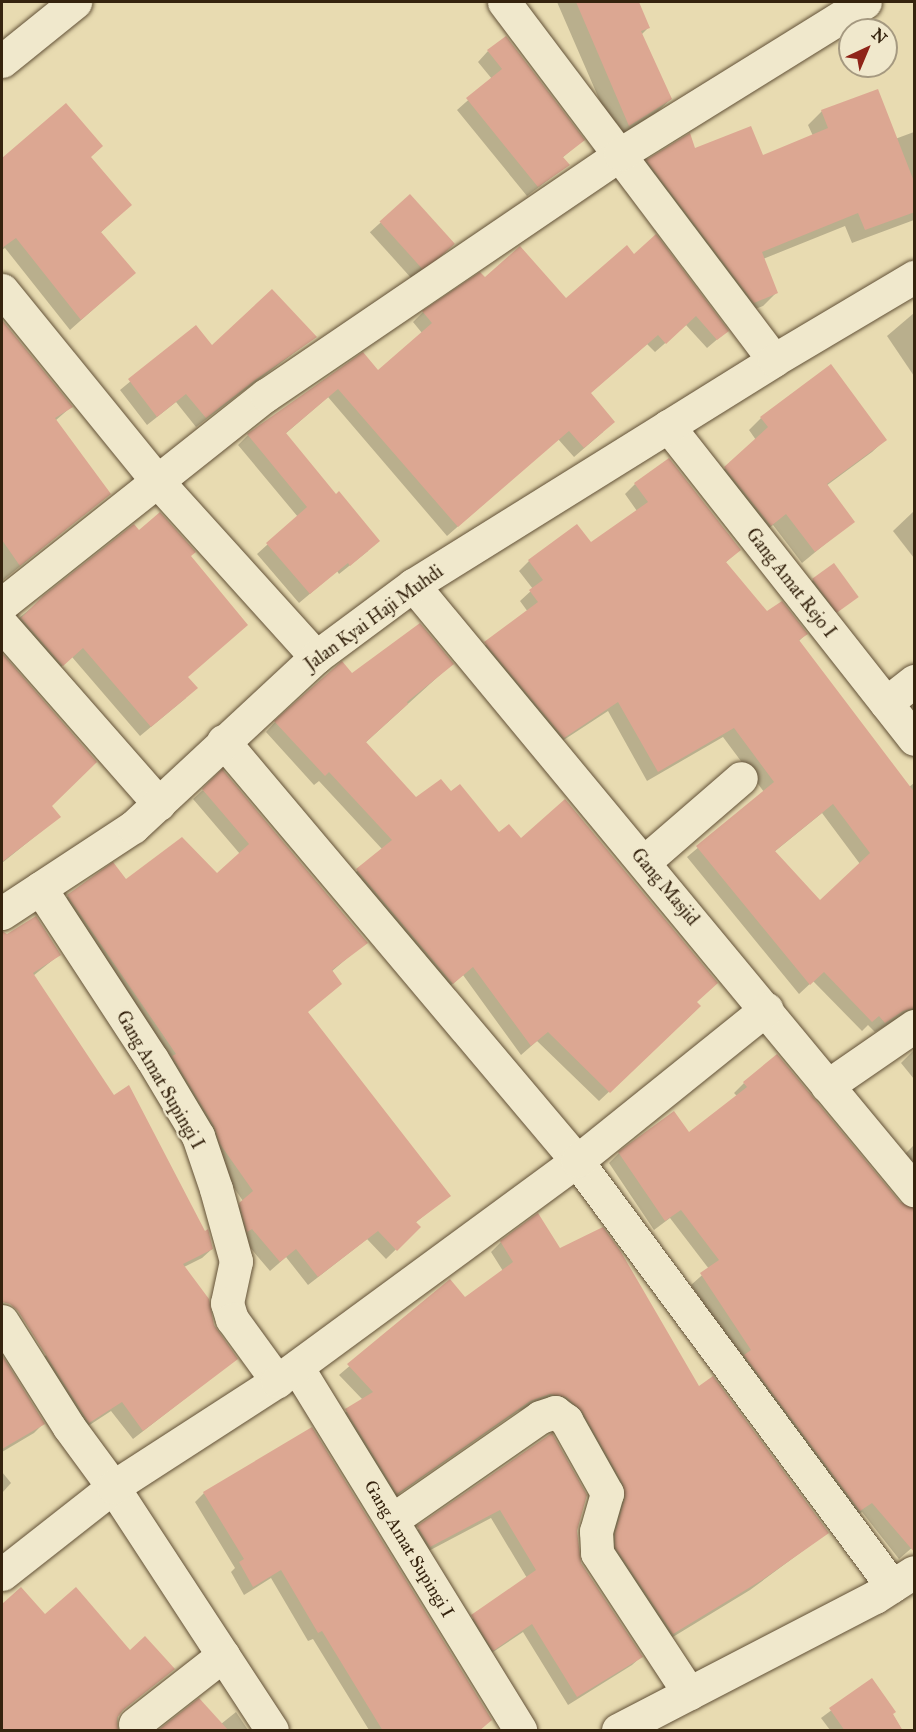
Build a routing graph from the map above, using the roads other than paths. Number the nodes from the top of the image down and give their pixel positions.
1 (75, 2) edge
2 (504, 2) edge
3 (866, 2) edge
4 (2, 61) edge
5 (621, 154) junction
6 (915, 277) edge
7 (2, 290) edge
8 (774, 360) junction
9 (668, 426) junction
10 (158, 482) junction
11 (413, 585) junction
12 (2, 604) edge
13 (2, 625) edge
14 (316, 657) junction
15 (915, 681) edge
16 (886, 703) junction
17 (915, 739) edge
18 (223, 741) junction
19 (741, 778) dead end
20 (159, 804) junction
21 (644, 862) junction
22 (40, 888) junction
23 (2, 913) edge
24 (766, 1009) junction
25 (915, 1026) edge
26 (827, 1086) junction
27 (578, 1161) junction
28 (915, 1190) edge
29 (6, 1339) edge
30 (287, 1374) junction
31 (113, 1487) junction
32 (392, 1520) junction
33 (2, 1574) edge
34 (903, 1579) edge
35 (223, 1655) junction
36 (689, 1693) junction
37 (135, 1724) dead end
38 (272, 1731) edge
39 (520, 1731) edge
40 (618, 1731) edge

1 - 4 street
2 - 5 street
3 - 5 street
5 - 8 street
5 - 10 street
6 - 8 street, Jalan Kyai Haji Muhdi
7 - 10 street
8 - 9 street, Jalan Kyai Haji Muhdi
9 - 11 street, Jalan Kyai Haji Muhdi
9 - 16 street, Gang Amat Rejo I
10 - 12 street
10 - 14 street
11 - 14 street, Jalan Kyai Haji Muhdi
11 - 21 street, Gang Masjid
13 - 20 street
14 - 18 street, Jalan Kyai Haji Muhdi
15 - 16 street
16 - 17 street, Gang Amat Rejo I
18 - 20 street, Jalan Kyai Haji Muhdi
18 - 27 street
19 - 21 street
20 - 22 street, Jalan Kyai Haji Muhdi
21 - 24 street, Gang Masjid
22 - 23 street, Jalan Kyai Haji Muhdi
22 - 30 street, Gang Amat Supingi I
24 - 26 street, Gang Masjid
24 - 27 street
25 - 26 street
26 - 28 street, Gang Masjid
27 - 30 street
27 - 34 street
29 - 31 street
30 - 31 street
30 - 32 street, Gang Amat Supingi I
31 - 33 street
31 - 35 street
32 - 36 street
32 - 39 street, Gang Amat Supingi I
34 - 36 street
35 - 37 street
35 - 38 street
36 - 40 street

